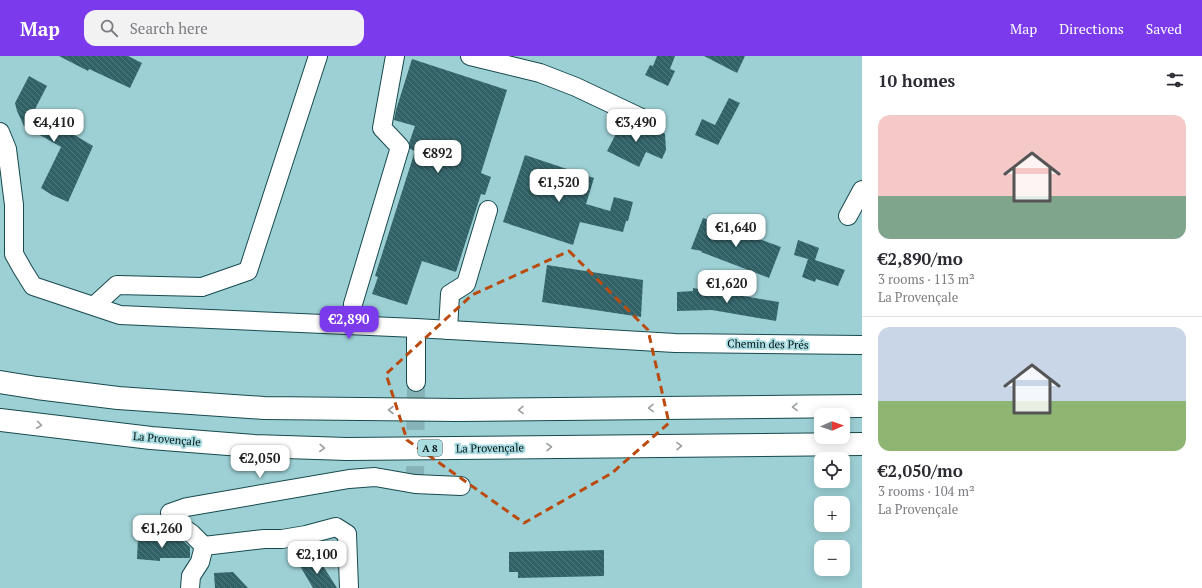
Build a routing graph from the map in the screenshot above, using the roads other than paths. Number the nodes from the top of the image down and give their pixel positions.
1 (318, 56) edge
2 (395, 56) edge
3 (470, 56) edge
4 (650, 122) dead end
5 (0, 132) edge
6 (862, 190) edge
7 (488, 210) dead end
8 (848, 216) dead end
9 (94, 306) junction
10 (352, 326) junction
11 (416, 328) junction
12 (448, 330) junction
13 (862, 345) edge
14 (0, 382) edge
15 (416, 382) tunnel mouth
16 (862, 406) edge
17 (0, 420) edge
18 (862, 444) edge
19 (461, 486) dead end
20 (204, 546) junction
21 (190, 588) edge
22 (349, 588) edge

1 - 9 street
2 - 10 street
3 - 4 street
5 - 9 street, Chemin des Prés
6 - 8 street
7 - 12 street
9 - 10 street, Chemin des Prés
10 - 11 street, Chemin des Prés
11 - 12 street, Chemin des Prés
11 - 15 street
12 - 13 street, Chemin des Prés
16 -> 14 highway
17 -> 18 highway, La Provençale / A 8
19 - 20 street
20 - 21 street
20 - 22 street

